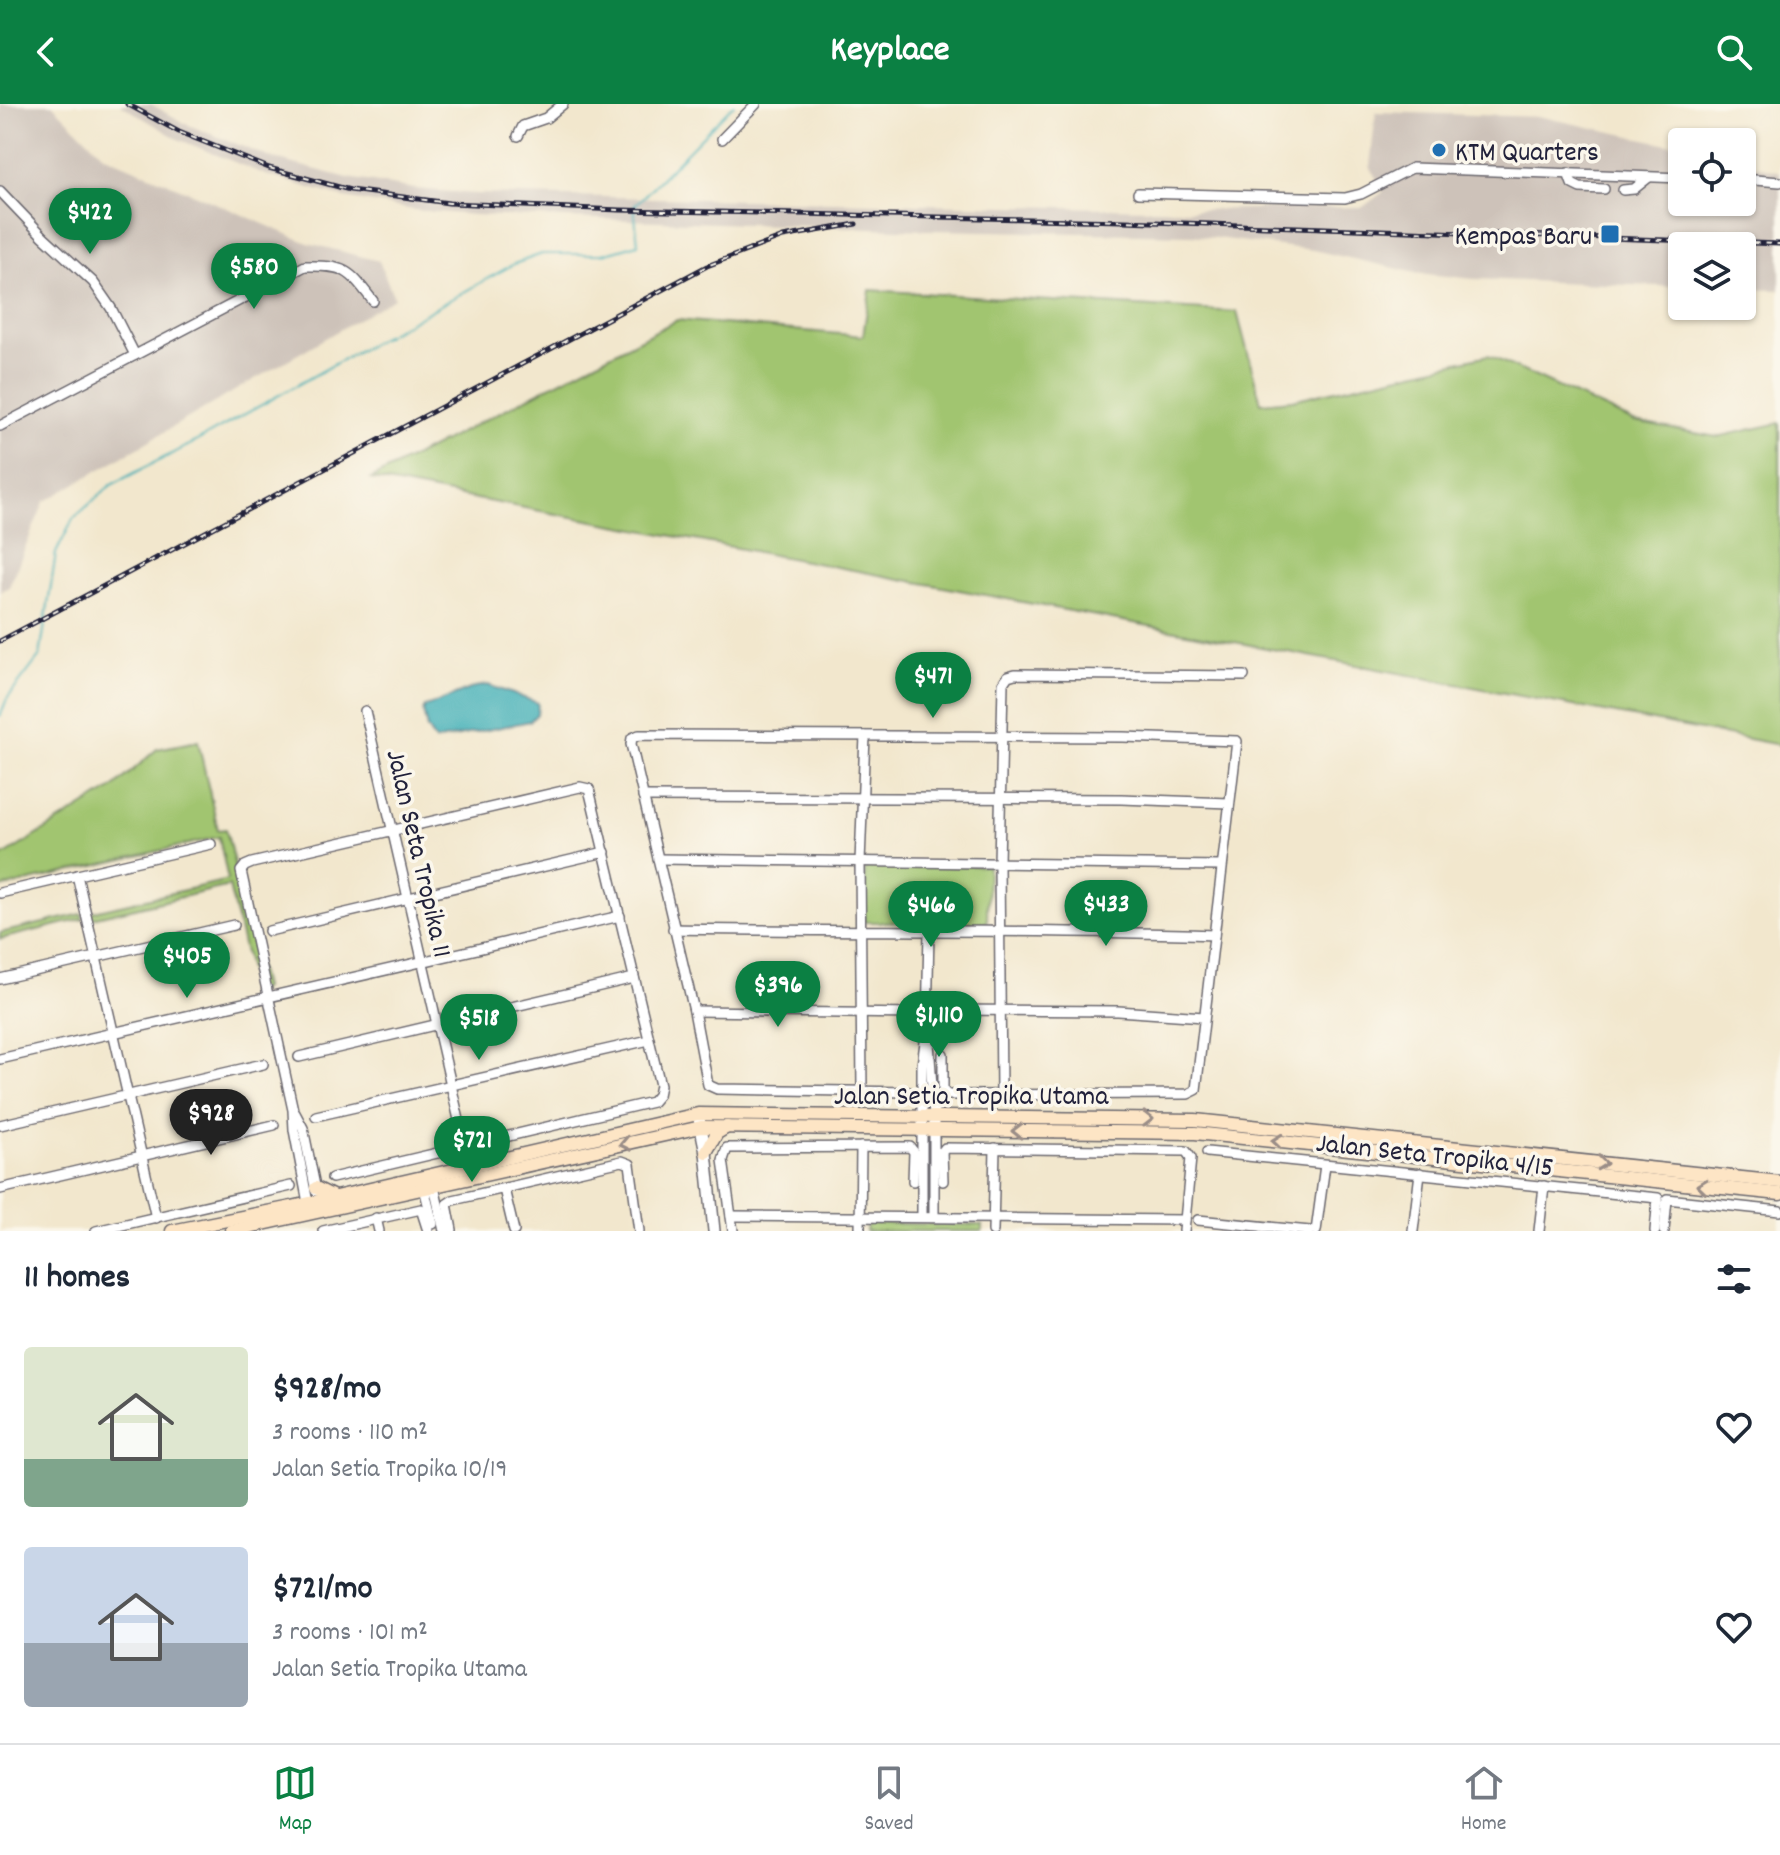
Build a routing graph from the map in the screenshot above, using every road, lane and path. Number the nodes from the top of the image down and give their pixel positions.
1 (563, 104) edge
2 (756, 104) edge
3 (518, 136) dead end
4 (722, 139) dead end
5 (1568, 173) junction
6 (1649, 177) junction
7 (1668, 178) edge
8 (1756, 180) edge
9 (1780, 182) edge
10 (1604, 189) dead end
11 (1623, 190) dead end
12 (0, 191) edge
13 (1138, 193) dead end
14 (373, 301) dead end
15 (135, 355) junction
16 (0, 426) edge
17 (1244, 676) dead end
18 (365, 711) dead end
19 (865, 736) junction
20 (1001, 736) junction
21 (643, 797) junction
22 (863, 797) junction
23 (1001, 798) junction
24 (1229, 803) junction
25 (393, 830) junction
26 (211, 844) dead end
27 (605, 852) junction
28 (658, 859) junction
29 (860, 862) junction
30 (999, 863) junction
31 (1221, 866) junction
32 (77, 875) junction
33 (0, 893) edge
34 (409, 898) junction
35 (620, 916) junction
36 (234, 925) dead end
37 (673, 929) junction
38 (269, 931) dead end
39 (1000, 931) junction
40 (929, 932) junction
41 (863, 933) junction
42 (1214, 935) junction
43 (96, 957) junction
44 (423, 962) junction
45 (634, 978) junction
46 (0, 979) edge
47 (268, 998) junction
48 (943, 1010) dead end
49 (694, 1011) junction
50 (1001, 1012) junction
51 (862, 1013) junction
52 (914, 1014) dead end
53 (1204, 1017) junction
54 (437, 1024) junction
55 (113, 1033) junction
56 (649, 1040) junction
57 (943, 1054) dead end
58 (299, 1057) dead end
59 (0, 1059) edge
60 (263, 1064) dead end
61 (451, 1085) junction
62 (862, 1091) junction
63 (909, 1092) dead end
64 (1001, 1094) junction
65 (128, 1096) junction
66 (930, 1105) junction
67 (316, 1116) dead end
68 (699, 1121) junction
69 (0, 1125) edge
70 (274, 1125) dead end
71 (727, 1127) junction
72 (929, 1130) junction
73 (465, 1146) junction
74 (861, 1147) junction
75 (995, 1148) junction
76 (706, 1152) junction
77 (1207, 1152) dead end
78 (142, 1156) junction
79 (929, 1165) junction
80 (1325, 1165) junction
81 (1420, 1173) junction
82 (332, 1178) dead end
83 (913, 1181) dead end
84 (943, 1181) dead end
85 (1780, 1182) edge
86 (291, 1186) dead end
87 (1544, 1186) junction
88 (0, 1189) edge
89 (504, 1189) junction
90 (431, 1191) junction
91 (1780, 1194) edge
92 (1663, 1199) junction
93 (313, 1202) junction
94 (1780, 1211) edge
95 (731, 1216) junction
96 (860, 1216) junction
97 (922, 1217) junction
98 (934, 1217) junction
99 (156, 1218) junction
100 (376, 1218) junction
101 (436, 1218) junction
102 (993, 1218) junction
103 (1198, 1220) dead end
104 (1184, 1226) edge
105 (452, 1230) edge
106 (639, 1230) edge
107 (96, 1231) edge
108 (172, 1231) edge
109 (231, 1231) edge
110 (323, 1231) edge
111 (379, 1231) edge
112 (428, 1231) edge
113 (434, 1231) edge
114 (444, 1231) edge
115 (514, 1231) edge
116 (628, 1231) edge
117 (714, 1231) edge
118 (733, 1231) edge
119 (860, 1231) edge
120 (993, 1231) edge
121 (1310, 1231) edge
122 (1316, 1231) edge
123 (1413, 1231) edge
124 (1539, 1231) edge
125 (1655, 1231) edge
126 (1664, 1231) edge

1 - 3 street
2 - 4 street
5 - 6 street
5 - 10 street
5 - 13 street
6 - 7 street
6 - 11 street
8 - 9 street
12 - 15 street
14 - 15 street
15 - 16 street
17 - 20 street
18 - 25 street, Jalan Seta Tropika 11
19 - 20 street
19 - 21 street
19 - 22 street
20 - 23 street
20 - 24 street
21 - 22 street
21 - 28 street
22 - 23 street
22 - 29 street
23 - 24 street
23 - 30 street
24 - 31 street
25 - 27 street
25 - 34 street, Jalan Seta Tropika 11
25 - 47 street
26 - 32 street
27 - 34 street
27 - 35 street
28 - 29 street
28 - 37 street
29 - 30 street
29 - 41 street
30 - 31 street
30 - 39 street
31 - 42 street
32 - 33 street
32 - 43 street
34 - 38 street
34 - 44 street, Jalan Seta Tropika 11
35 - 44 street
35 - 45 street
36 - 43 street
37 - 41 street
37 - 49 street
39 - 40 street
39 - 42 street
39 - 50 street
40 - 41 street
40 - 66 street
41 - 51 street
42 - 53 street
43 - 46 street
43 - 55 street
44 - 47 street
44 - 54 street, Jalan Seta Tropika 11
45 - 54 street
45 - 56 street
47 - 55 street
47 - 93 street
48 - 50 street
49 - 51 street
49 - 62 street
50 - 53 street
50 - 64 street
51 - 52 street
51 - 62 street
53 - 64 street
54 - 58 street
54 - 61 street, Jalan Seta Tropika 11
55 - 59 street
55 - 65 street
56 - 61 street
56 - 73 street
57 - 64 street
60 - 65 street
61 - 67 street
61 - 73 street, Jalan Seta Tropika 11
62 - 63 street
65 - 69 street
65 - 78 street
66 - 68 main road, Jalan Setia Tropika Utama
66 - 72 street
66 -> 85 main road, Jalan Setia Tropika Utama
68 - 71 main road, Jalan Setia Tropika Utama
68 - 76 street
68 - 90 main road, Jalan Setia Tropika Utama
70 - 78 street
71 - 72 main road, Jalan Setia Tropika Utama
71 - 76 main road
72 - 79 street
91 -> 72 main road, Jalan Setia Tropika Utama
73 - 82 street
74 - 83 street
74 - 95 street
74 - 96 street
75 - 84 street
75 - 102 street
75 - 104 street
76 - 117 street
77 - 80 street, Jalan Seta Tropika 4/15
78 - 88 street
78 - 99 street
79 - 97 street
79 - 98 street
80 - 81 street, Jalan Seta Tropika 4/15
80 - 122 street
81 - 87 street, Jalan Seta Tropika 4/15
81 - 123 street
86 - 99 street
87 - 92 street, Jalan Seta Tropika 4/15
87 - 124 street
89 - 90 street
89 - 106 street
89 - 115 street
90 - 93 main road, Jalan Setia Tropika Utama
90 - 93 main road, Jalan Setia Tropika Utama
90 - 100 street
90 - 101 street
90 - 105 street
90 - 112 street
92 - 94 street, Jalan Seta Tropika 4/15
92 - 125 street
92 - 126 street
93 - 108 main road, Jalan Setia Tropika Utama
93 - 109 main road, Jalan Setia Tropika Utama
95 - 96 street
95 - 118 street
96 - 97 street
96 - 119 street
97 - 98 street
98 - 102 street
99 - 107 street
100 - 110 street
100 - 111 street
101 - 113 street
101 - 114 street
102 - 104 street
102 - 120 street
103 - 121 street
106 - 116 street

